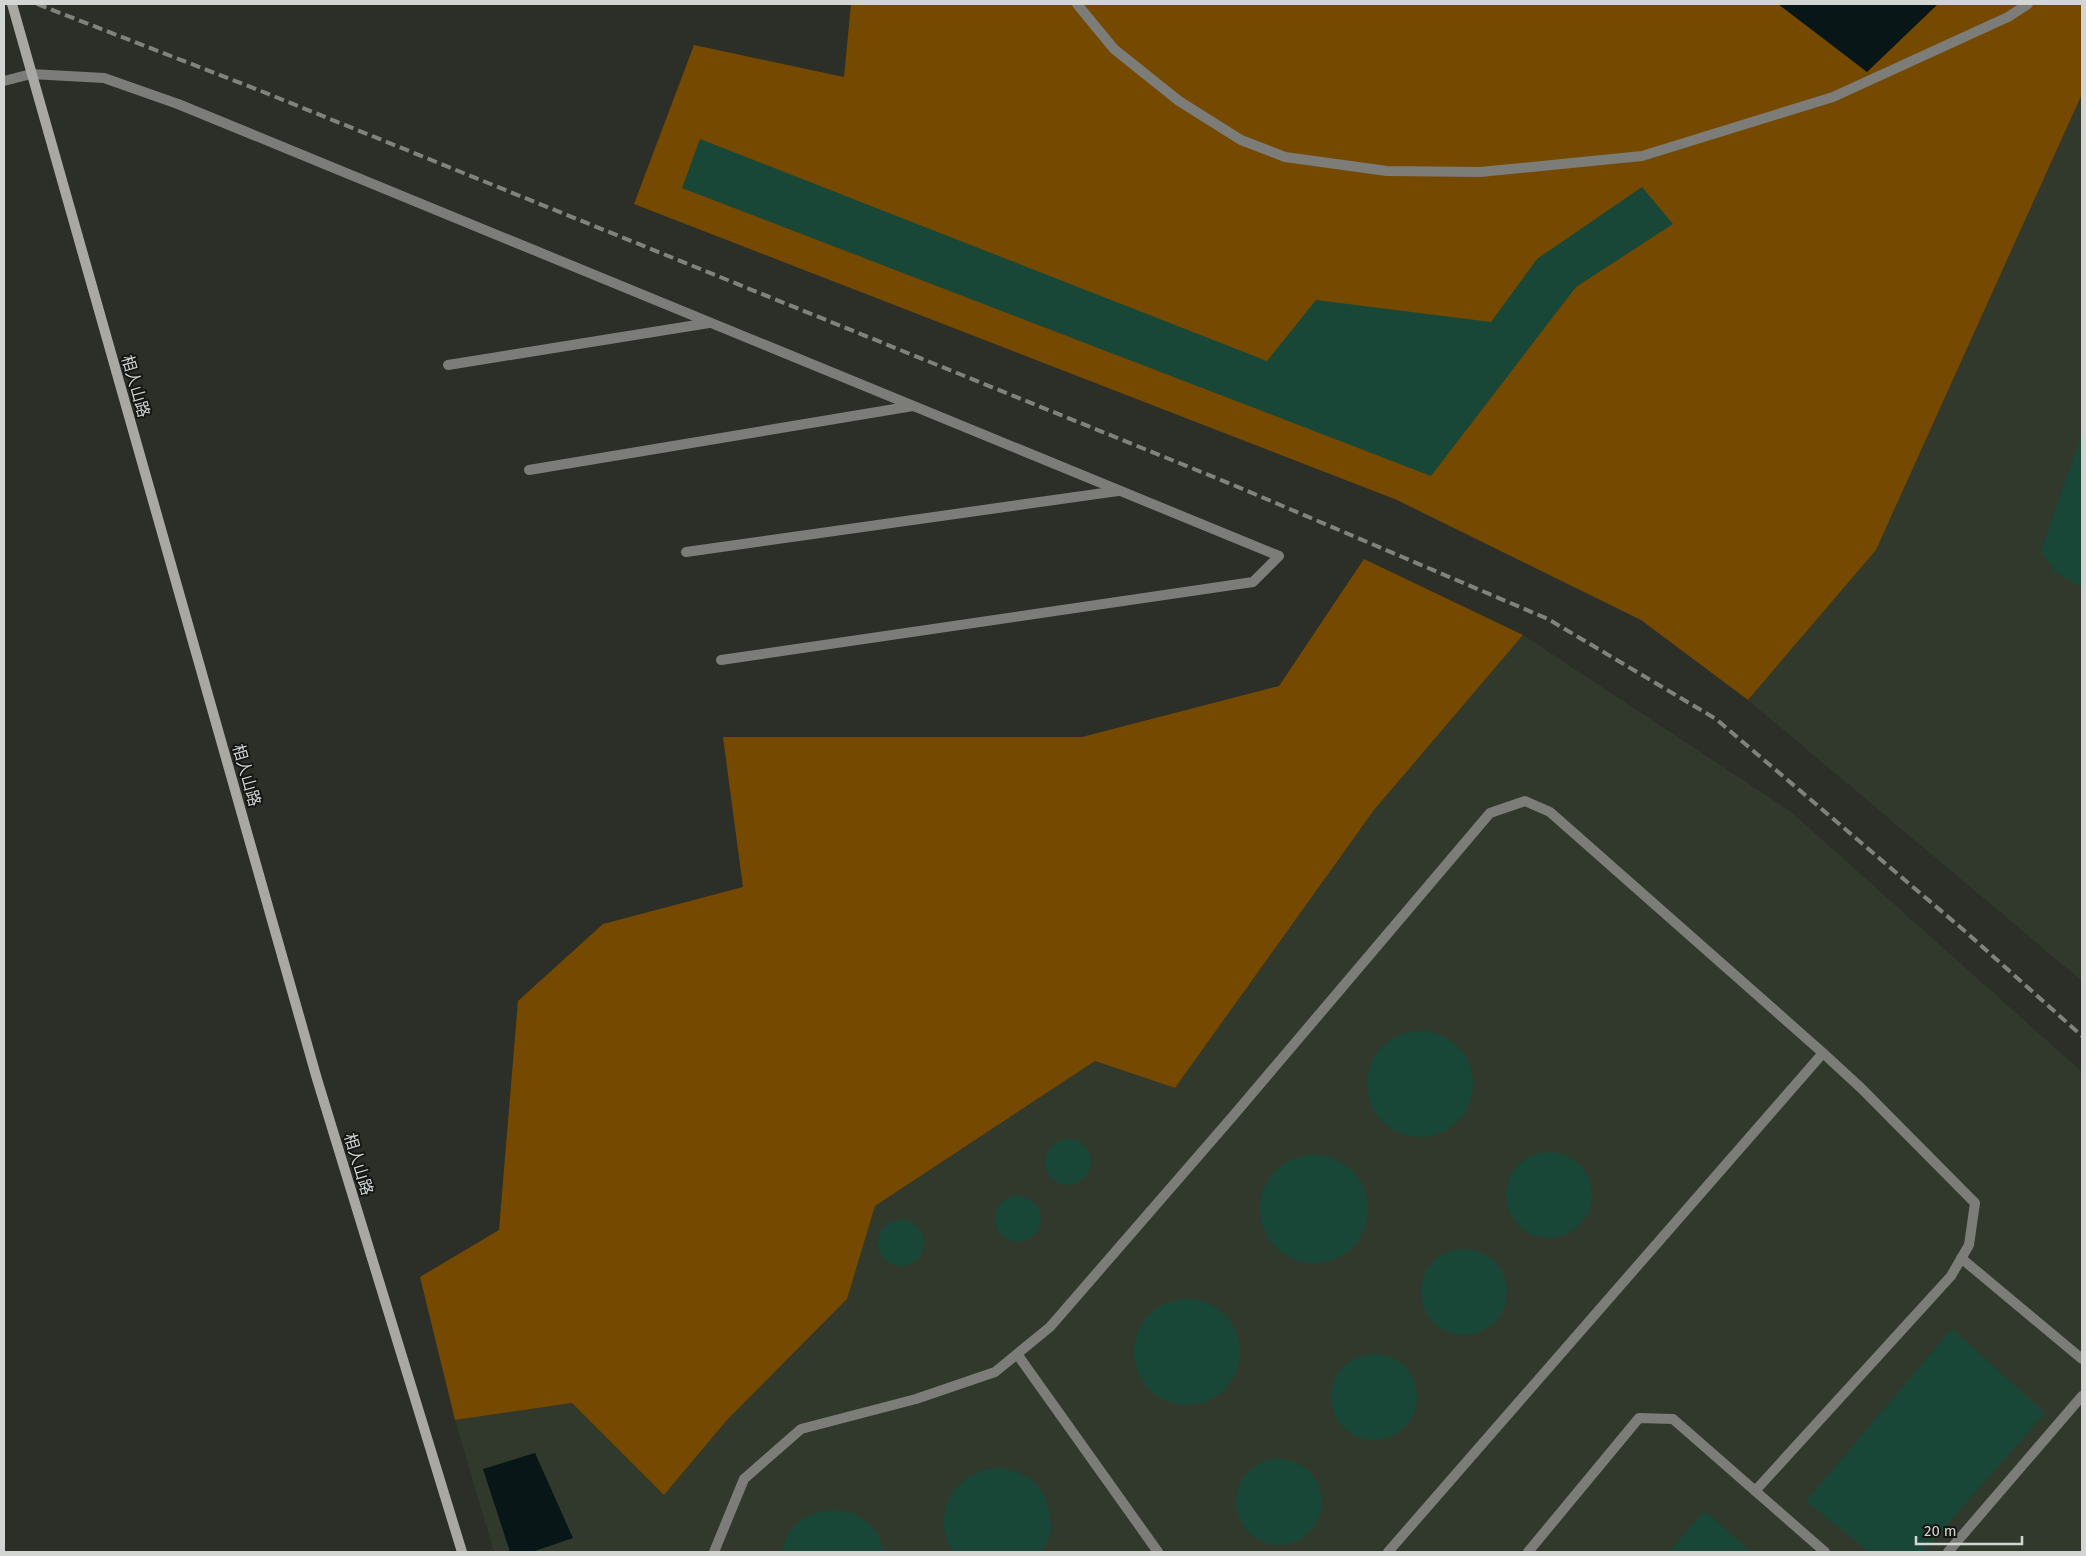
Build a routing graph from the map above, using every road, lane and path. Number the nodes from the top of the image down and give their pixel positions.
1 (12, 4) edge
2 (1077, 4) edge
3 (2028, 4) edge
4 (31, 74) junction
5 (4, 81) edge
6 (710, 322) junction
7 (448, 365) dead end
8 (913, 406) junction
9 (530, 470) dead end
10 (1119, 490) junction
11 (686, 552) dead end
12 (721, 660) dead end
13 (1823, 1053) junction
14 (1961, 1258) junction
15 (1017, 1354) junction
16 (2082, 1359) edge
17 (2082, 1396) edge
18 (1755, 1491) junction
19 (462, 1552) edge
20 (714, 1552) edge
21 (1158, 1552) edge
22 (1388, 1552) edge
23 (1528, 1552) edge
24 (1825, 1552) edge
25 (1948, 1552) edge

1 - 4 street, 相人山路
2 - 3 street
4 - 5 street
4 - 6 street
4 - 19 street, 相人山路
6 - 7 street
6 - 8 street
8 - 9 street
8 - 10 street
10 - 11 street
10 - 12 street
13 - 14 street
13 - 15 street
13 - 22 street
14 - 16 street
14 - 18 street
15 - 20 street
15 - 21 street
17 - 25 street
18 - 23 street
18 - 24 street

